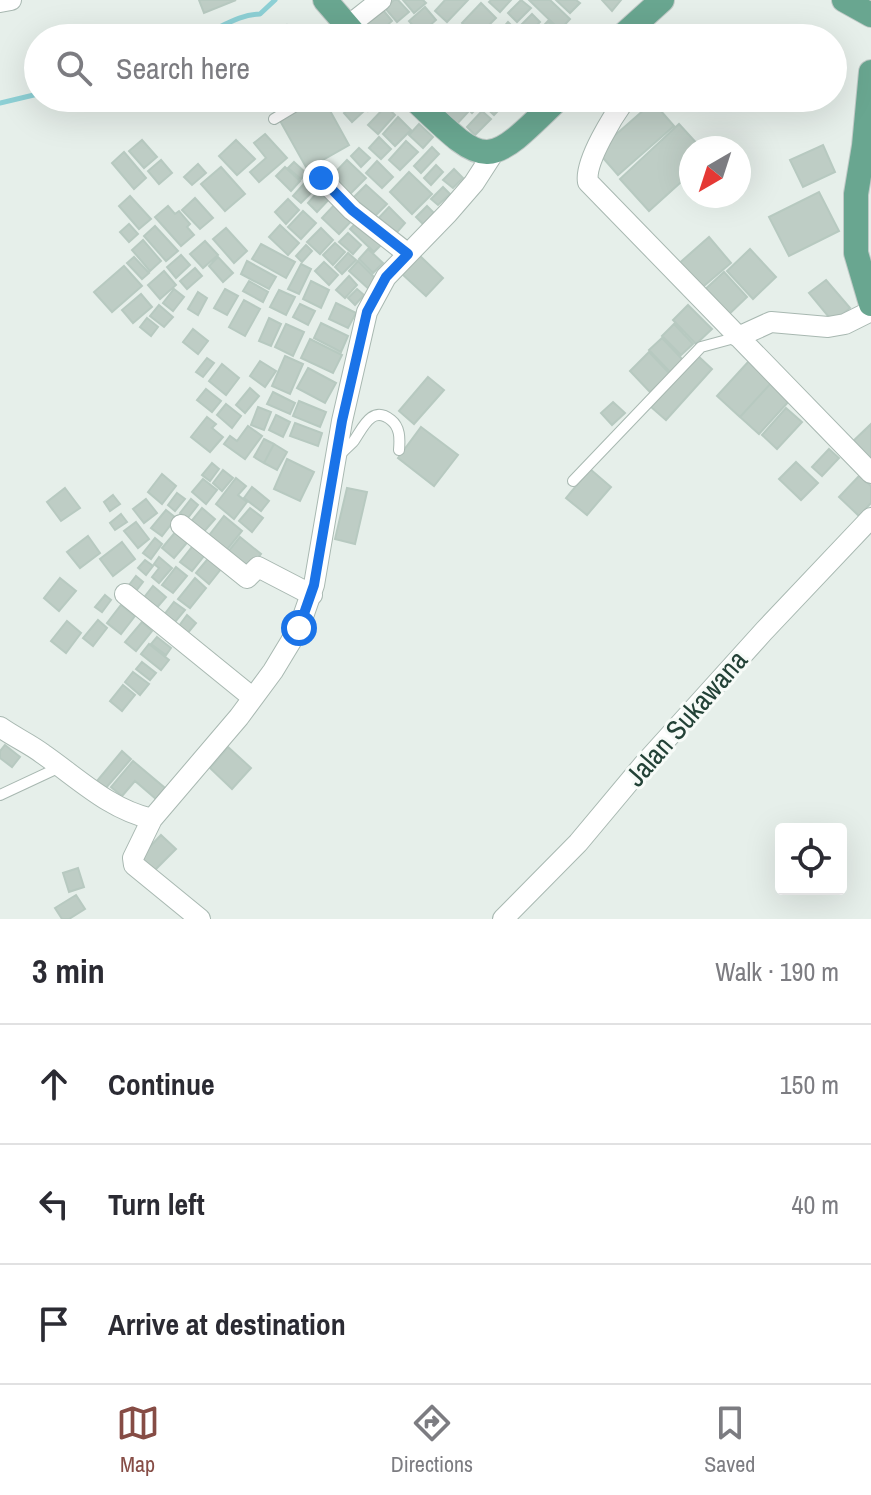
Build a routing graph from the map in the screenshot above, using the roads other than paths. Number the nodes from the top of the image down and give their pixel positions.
1 (11, 0) edge
2 (325, 0) edge
3 (381, 0) edge
4 (662, 0) edge
5 (844, 0) edge
6 (0, 2) edge
7 (871, 15) edge
8 (346, 24) edge
9 (360, 24) edge
10 (639, 24) edge
11 (871, 72) edge
12 (286, 112) edge
13 (427, 112) edge
14 (545, 112) edge
15 (618, 112) edge
16 (274, 119) dead end
17 (494, 152) junction
18 (321, 178) dead end
19 (408, 254) junction
20 (871, 304) edge
21 (871, 311) edge
22 (738, 337) junction
23 (399, 450) dead end
24 (335, 461) junction
25 (871, 473) edge
26 (573, 481) dead end
27 (871, 518) edge
28 (181, 525) dead end
29 (125, 594) dead end
30 (312, 595) junction
31 (253, 698) junction
32 (0, 727) edge
33 (60, 767) junction
34 (0, 795) edge
35 (152, 819) junction
36 (200, 919) edge
37 (503, 919) edge

1 - 6 street
2 - 8 main road
3 - 9 street
4 - 10 main road
5 - 7 main road
11 - 20 main road
12 - 16 lane
13 - 17 main road
14 - 17 main road
15 - 22 street
17 - 19 street
18 - 19 street
19 - 24 street
21 - 22 street
22 - 25 street
22 - 26 lane
23 - 24 lane
24 - 30 street
27 - 37 street, Jalan Sukawana
28 - 30 street
29 - 31 street
30 - 31 street
31 - 35 street
32 - 33 street
33 - 34 lane
33 - 35 street
35 - 36 street

